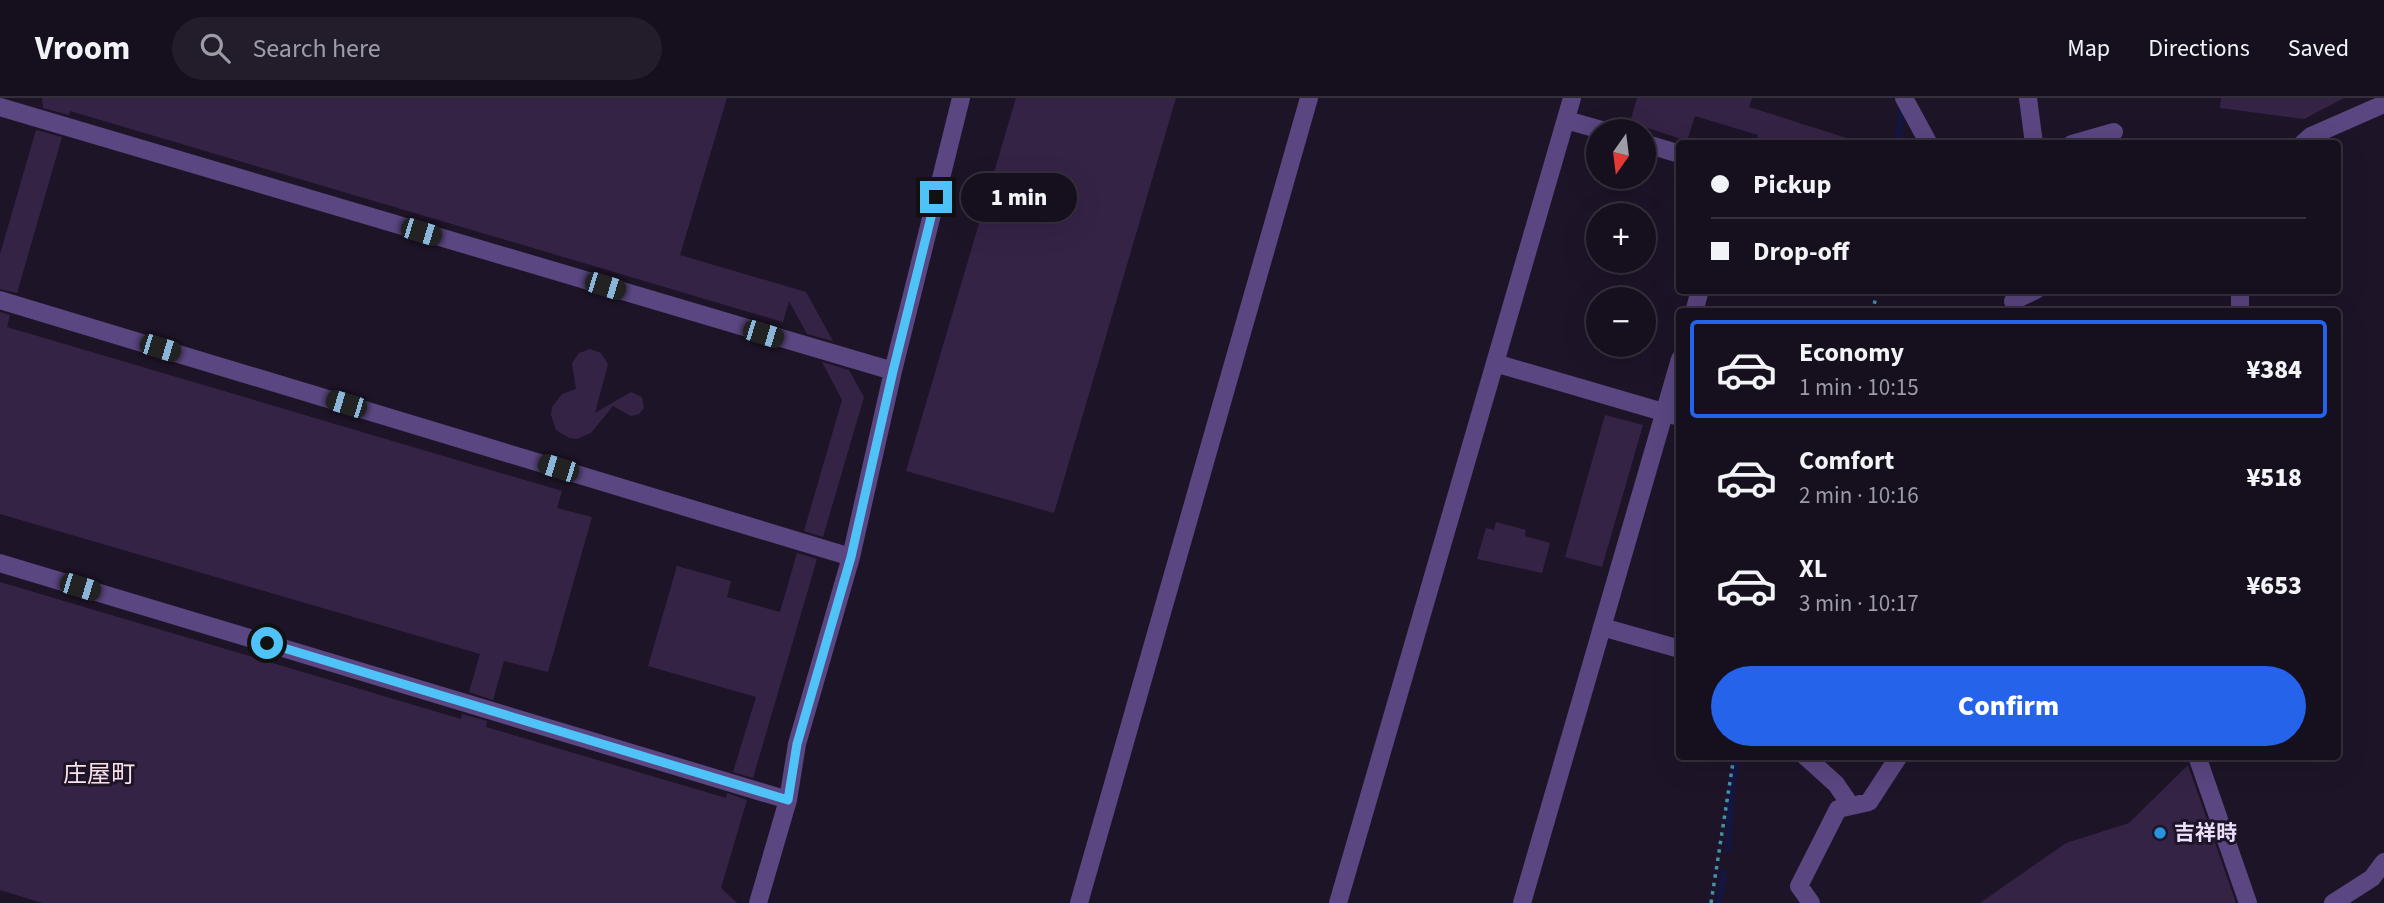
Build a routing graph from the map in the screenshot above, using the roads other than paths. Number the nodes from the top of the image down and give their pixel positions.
1 (961, 98) edge
2 (1309, 98) edge
3 (1572, 98) edge
4 (1904, 98) edge
5 (2028, 98) edge
6 (2384, 104) edge
7 (0, 107) edge
8 (1566, 120) junction
9 (1586, 126) edge
10 (2114, 132) dead end
11 (1927, 140) edge
12 (2033, 140) edge
13 (2086, 140) edge
14 (2306, 140) edge
15 (1656, 147) edge
16 (1676, 153) edge
17 (0, 300) edge
18 (1494, 363) junction
19 (893, 371) junction
20 (1676, 387) edge
21 (1672, 415) edge
22 (851, 557) junction
23 (0, 563) edge
24 (1602, 627) junction
25 (1676, 648) edge
26 (1809, 760) edge
27 (1896, 760) edge
28 (2198, 760) edge
29 (788, 800) junction
30 (1851, 806) junction
31 (2384, 862) edge
32 (758, 903) edge
33 (1079, 903) edge
34 (1338, 903) edge
35 (1522, 903) edge
36 (1811, 903) edge
37 (2248, 903) edge
38 (2333, 903) edge

1 - 19 street
2 - 33 street
3 - 8 street
4 - 11 street
5 - 12 street
6 - 14 street
7 - 19 street
8 - 9 street
8 - 18 street
10 - 13 street
15 - 16 street
17 - 22 street
18 - 21 street
18 - 34 street
19 - 22 street
20 - 21 street
21 - 24 street
22 - 29 street
23 - 29 street
24 - 25 street
24 - 35 street
26 - 30 street
27 - 30 street
28 - 37 street
29 - 32 street
30 - 36 street
31 - 38 street

